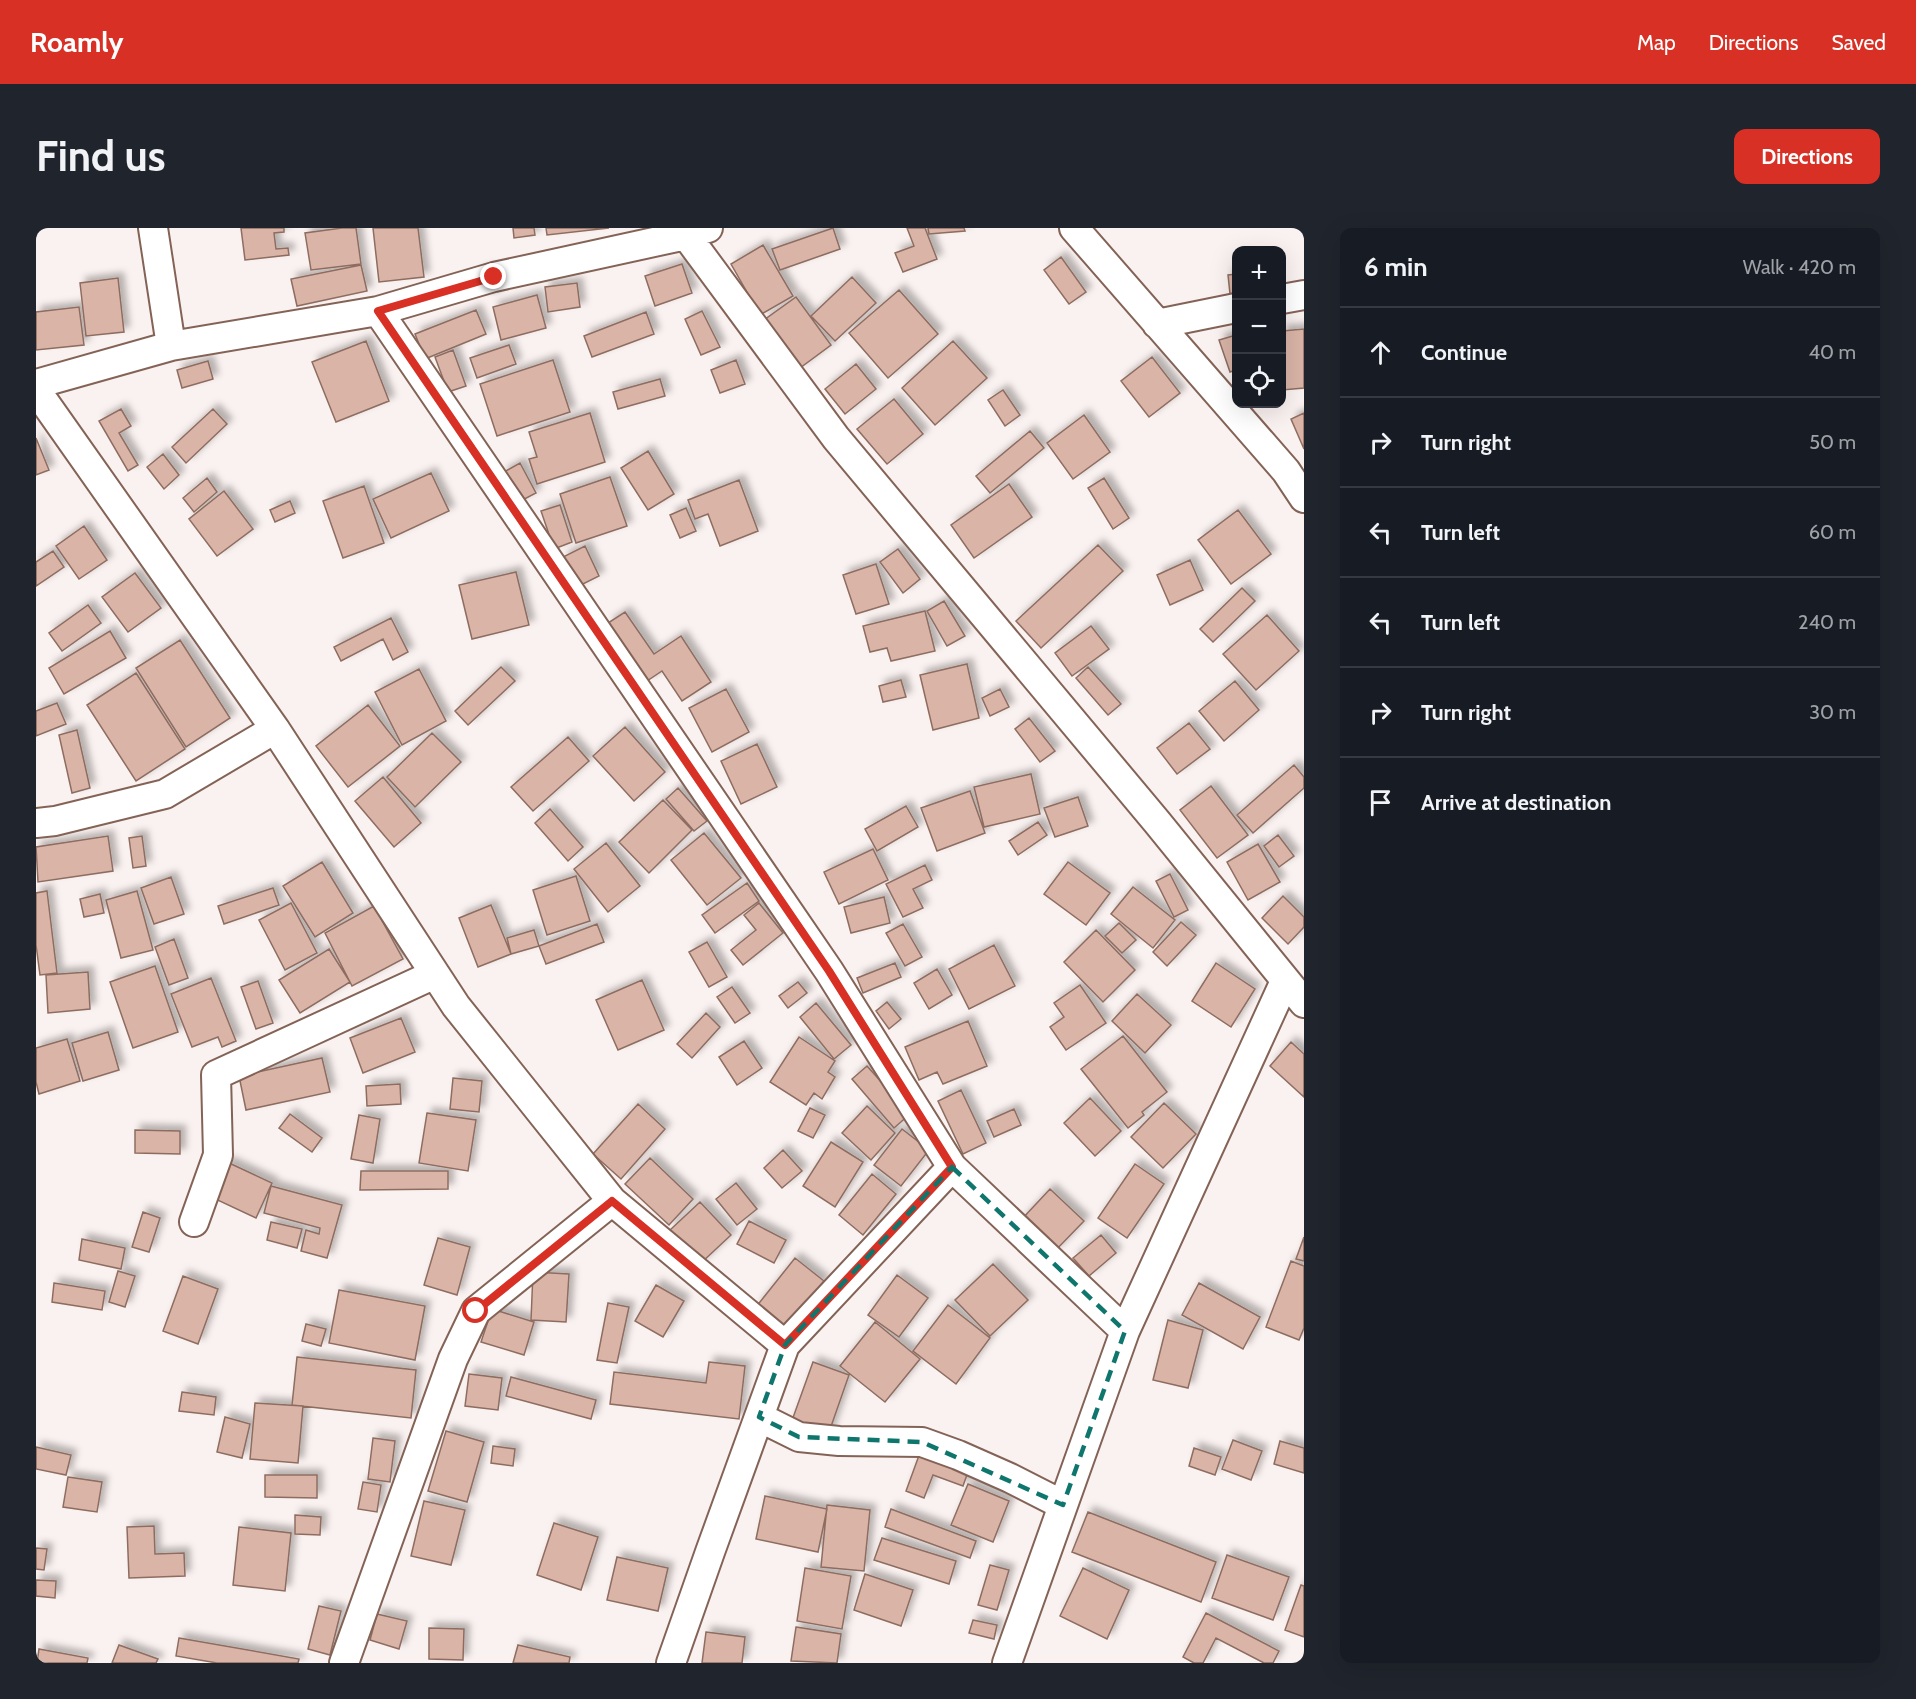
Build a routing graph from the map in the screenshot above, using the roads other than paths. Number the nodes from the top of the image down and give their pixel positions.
1 (153, 228) edge
2 (1074, 228) edge
3 (697, 232) edge
4 (1304, 295) edge
5 (1286, 298) edge
6 (1232, 309) edge
7 (378, 311) junction
8 (1157, 324) junction
9 (171, 346) junction
10 (36, 384) edge
11 (36, 390) edge
12 (1304, 498) edge
13 (275, 729) junction
14 (36, 823) edge
15 (435, 974) junction
16 (1285, 981) junction
17 (1304, 1003) edge
18 (952, 1167) junction
19 (612, 1201) junction
20 (194, 1222) dead end
21 (1125, 1331) junction
22 (785, 1345) junction
23 (759, 1417) junction
24 (1063, 1505) junction
25 (344, 1663) edge
26 (671, 1663) edge
27 (1007, 1663) edge

1 - 9 street
2 - 8 street
3 - 7 street
3 - 16 street
4 - 5 street
6 - 8 street
7 - 9 street
7 - 18 street
8 - 12 street
9 - 10 street
11 - 13 street
13 - 14 street
13 - 15 street
15 - 19 street
15 - 20 street
16 - 17 street
16 - 21 street
18 - 21 street
18 - 22 street
19 - 22 street
19 - 25 street
21 - 24 street
22 - 23 street
23 - 24 street
23 - 26 street
24 - 27 street

